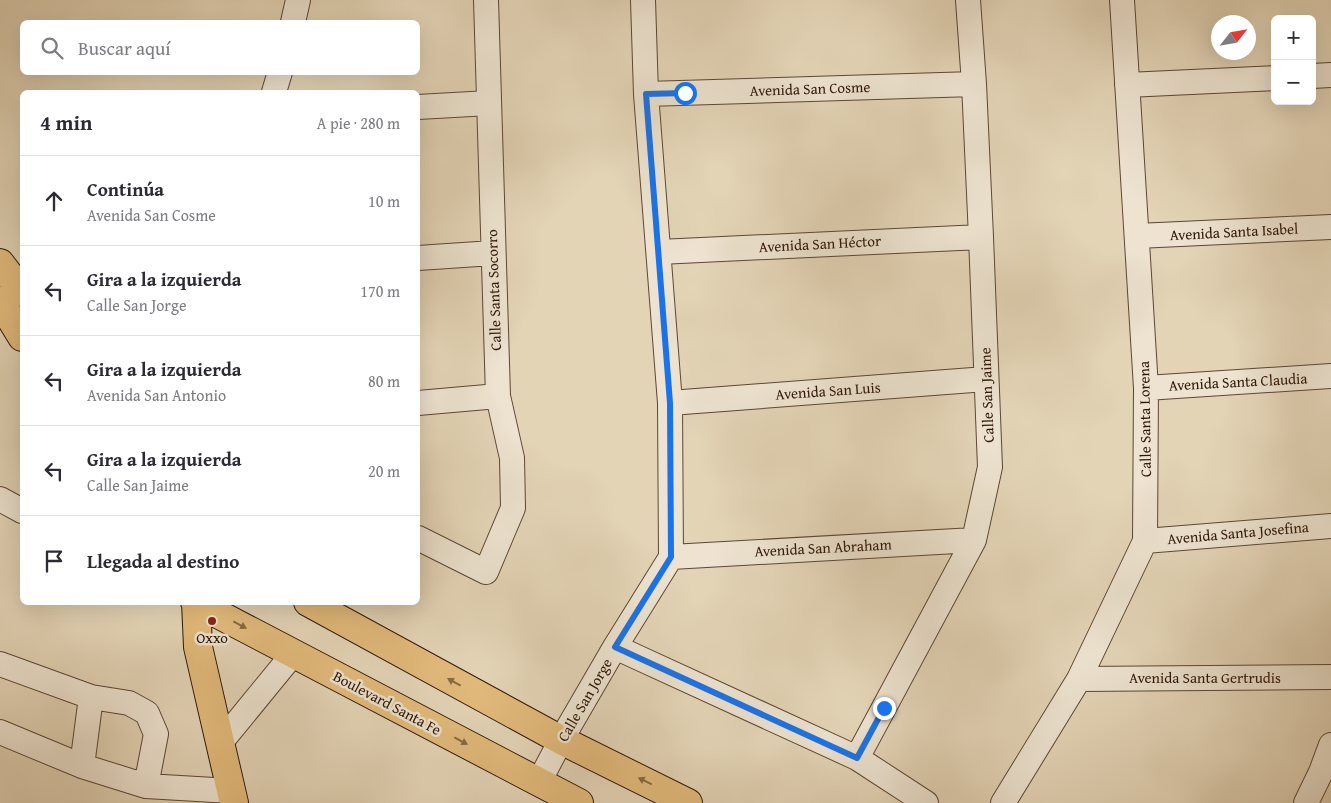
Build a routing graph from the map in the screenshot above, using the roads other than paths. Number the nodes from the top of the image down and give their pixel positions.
1 (298, 0) edge
2 (486, 0) edge
3 (643, 0) edge
4 (968, 0) edge
5 (1122, 0) edge
6 (293, 20) edge
7 (279, 75) edge
8 (1331, 75) edge
9 (1316, 76) edge
10 (1271, 78) edge
11 (974, 84) junction
12 (1127, 84) junction
13 (275, 90) edge
14 (646, 94) junction
15 (489, 103) junction
16 (420, 107) edge
17 (1331, 227) edge
18 (1137, 236) junction
19 (982, 237) junction
20 (659, 252) junction
21 (493, 253) junction
22 (420, 258) edge
23 (0, 264) edge
24 (20, 289) edge
25 (0, 301) edge
26 (20, 334) edge
27 (1331, 376) edge
28 (986, 379) junction
29 (1146, 388) junction
30 (498, 396) junction
31 (420, 403) edge
32 (670, 403) junction
33 (0, 499) edge
34 (20, 510) edge
35 (1331, 526) edge
36 (420, 539) edge
37 (974, 540) junction
38 (1146, 541) junction
39 (671, 557) junction
40 (177, 605) edge
41 (196, 605) edge
42 (200, 605) edge
43 (314, 605) edge
44 (198, 647) junction
45 (615, 647) junction
46 (293, 654) junction
47 (0, 664) edge
48 (1331, 677) edge
49 (1079, 679) junction
50 (90, 697) junction
51 (0, 732) edge
52 (561, 740) junction
53 (221, 742) junction
54 (1331, 745) edge
55 (857, 758) junction
56 (82, 766) junction
57 (539, 782) junction
58 (146, 786) junction
59 (232, 797) edge
60 (579, 803) edge
61 (688, 803) edge
62 (926, 803) edge
63 (1003, 803) edge
64 (1306, 803) edge

1 - 6 street
2 - 15 street, Calle Santa Socorro
3 - 14 street
4 - 11 street, Calle San Jaime
5 - 12 street, Calle Santa Lorena
7 - 13 street
8 - 9 street
10 - 12 street
11 - 14 street, Avenida San Cosme
11 - 19 street, Calle San Jaime
12 - 18 street, Calle Santa Lorena
14 - 20 street
15 - 16 street
15 - 21 street, Calle Santa Socorro
17 - 18 street, Avenida Santa Isabel
18 - 29 street, Calle Santa Lorena
19 - 20 street, Avenida San Héctor
19 - 28 street, Calle San Jaime
20 - 32 street
21 - 22 street
21 - 30 street, Calle Santa Socorro
23 - 24 main road
25 - 26 main road
27 - 29 street, Avenida Santa Claudia
28 - 32 street, Avenida San Luis
28 - 37 street, Calle San Jaime
29 - 38 street, Calle Santa Lorena
30 - 31 street
30 - 36 street, Calle Santa Socorro
32 - 39 street
33 - 34 street
35 - 38 street, Avenida Santa Josefina
37 - 39 street, Avenida San Abraham
37 - 55 street, Calle San Jaime
38 - 49 street, Calle Santa Lorena
39 - 45 street, Calle San Jorge
40 - 44 main road
41 - 44 main road
42 -> 46 main road, Boulevard Santa Fe
52 -> 43 main road
44 - 53 main road
45 - 52 street, Calle San Jorge
45 - 55 street
46 - 53 street
46 -> 57 main road, Boulevard Santa Fe
47 - 50 street
48 - 49 street, Avenida Santa Gertrudis
49 - 63 street, Calle Santa Lorena
50 - 56 street
50 - 58 street
51 - 56 street
52 - 57 street, Calle San Jorge
61 -> 52 main road
53 - 59 main road
54 - 64 street
55 - 62 street
56 - 58 street
57 - 60 main road, Boulevard Santa Fe
58 - 59 street

